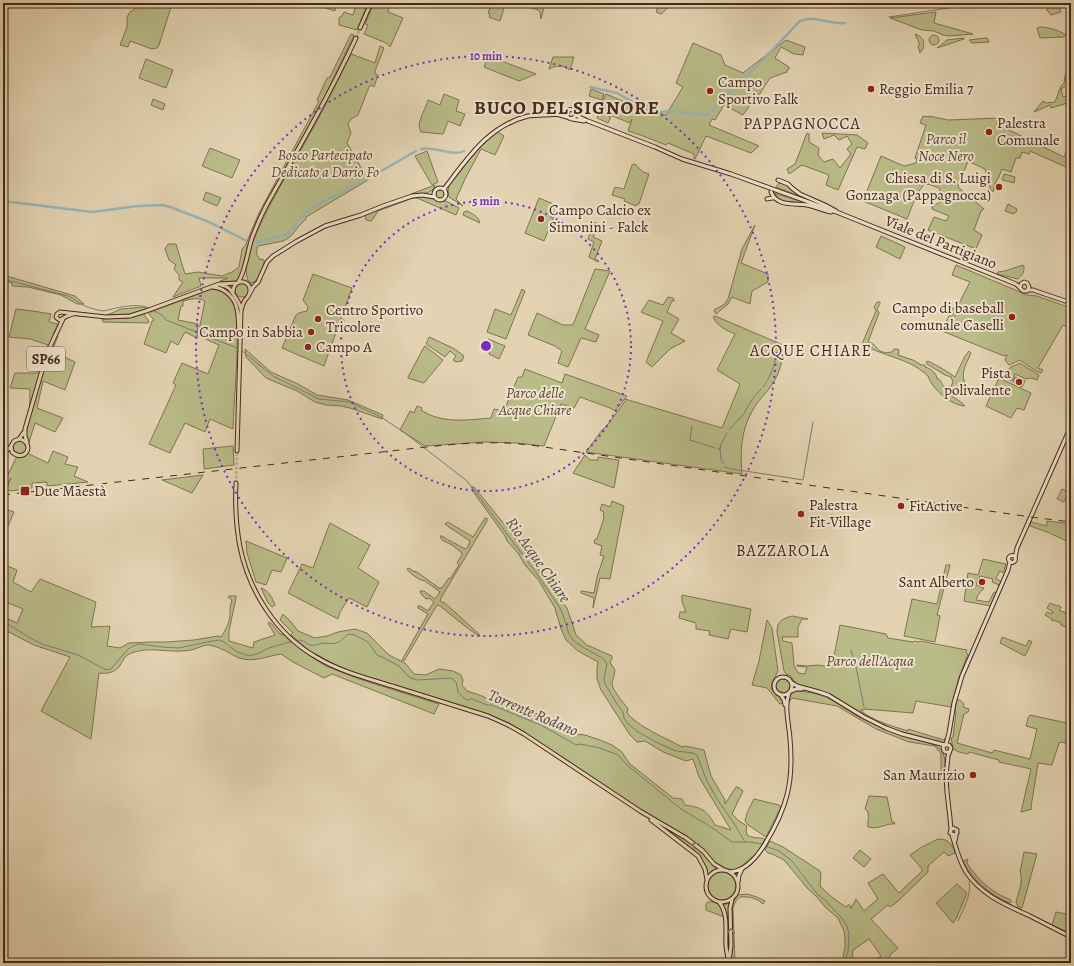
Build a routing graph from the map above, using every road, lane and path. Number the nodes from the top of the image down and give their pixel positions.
1 (371, 3) edge
2 (360, 28) tunnel mouth
3 (356, 38) tunnel mouth
4 (568, 112) junction
5 (556, 114) junction
6 (575, 114) junction
7 (568, 117) junction
8 (572, 119) junction
9 (588, 121) junction
10 (778, 180) dead end
11 (444, 189) junction
12 (435, 192) junction
13 (771, 192) dead end
14 (422, 195) junction
15 (435, 197) junction
16 (768, 199) dead end
17 (776, 199) junction
18 (841, 213) junction
19 (244, 269) junction
20 (259, 280) junction
21 (237, 282) junction
22 (247, 284) junction
23 (216, 285) junction
24 (1020, 286) junction
25 (212, 287) junction
26 (1028, 288) junction
27 (233, 292) junction
28 (250, 293) junction
29 (236, 298) junction
30 (246, 298) junction
31 (1071, 303) edge
32 (241, 312) junction
33 (63, 313) junction
34 (73, 314) junction
35 (63, 318) junction
36 (58, 319) junction
37 (60, 327) junction
38 (240, 342) junction
39 (1071, 426) edge
40 (26, 429) junction
41 (19, 439) junction
42 (26, 442) junction
43 (11, 447) junction
44 (237, 451) tunnel mouth
45 (12, 452) junction
46 (3, 453) edge
47 (236, 483) tunnel mouth
48 (1014, 557) junction
49 (1011, 562) junction
50 (792, 683) junction
51 (805, 689) junction
52 (790, 692) junction
53 (780, 694) junction
54 (786, 709) junction
55 (949, 733) junction
56 (934, 742) junction
57 (945, 745) junction
58 (950, 746) junction
59 (944, 750) junction
60 (949, 752) junction
61 (947, 765) junction
62 (640, 811) junction
63 (950, 818) junction
64 (955, 828) junction
65 (951, 830) junction
66 (956, 833) junction
67 (952, 835) junction
68 (955, 843) junction
69 (742, 869) junction
70 (724, 870) junction
71 (730, 872) junction
72 (707, 880) junction
73 (738, 882) junction
74 (732, 900) junction
75 (719, 902) junction
76 (1071, 938) edge
77 (729, 963) edge

1 - 2 main road
3 - 19 main road
4 - 5 main road
4 - 6 main road
4 - 7 main road
5 - 7 main road
5 - 11 main road
6 - 8 main road
6 - 9 main road
7 - 8 main road
8 - 9 main road
9 - 18 main road, Viale del Partigiano
10 - 18 main road
11 - 12 main road
11 - 15 main road
12 - 14 main road
12 - 15 main road
13 - 17 main road
14 - 15 main road
14 - 20 main road
16 - 17 main road
17 - 18 main road
18 - 24 main road, Viale del Partigiano
19 - 21 main road
19 - 22 main road
20 - 22 main road
20 - 28 main road
21 - 22 main road
21 - 23 main road
21 - 27 main road
22 - 28 main road
23 - 25 main road
23 - 27 main road
24 - 26 main road
24 - 26 main road
25 - 34 main road
25 - 38 main road
26 - 31 main road
27 - 29 main road
28 - 30 main road
29 - 30 main road
29 - 32 main road
30 - 32 main road
32 - 38 main road
33 - 34 main road
33 - 35 main road
33 - 36 main road
34 - 35 main road
35 - 36 main road
35 - 37 main road, SP66
36 - 37 main road, SP66
37 - 40 main road, SP66
38 - 44 main road
39 - 48 main road
40 - 41 main road
40 - 42 main road
41 - 42 main road
41 - 43 main road
42 - 45 main road
43 - 45 main road
43 - 46 main road
45 - 46 main road
47 - 62 main road
48 - 49 main road
48 - 49 main road
49 - 55 main road
50 - 51 main road
50 - 52 main road
50 - 53 main road
51 - 52 main road
51 - 56 main road
52 - 53 main road
52 - 54 main road
53 - 54 main road
54 - 69 main road
55 - 57 main road
55 - 58 main road
56 - 57 main road
56 - 59 main road
57 - 58 main road
57 - 59 main road
58 - 60 main road
59 - 60 main road
59 - 61 main road
60 - 61 main road
61 - 63 main road
70 -> 62 main road
62 - 72 main road
63 - 64 main road
63 - 65 main road
64 - 65 main road
64 - 66 main road
65 - 67 main road
66 - 67 main road
66 - 68 main road
67 - 68 main road
68 - 76 main road
69 - 71 main road
69 - 73 main road
70 - 71 main road
70 - 72 main road
71 - 73 main road
72 - 75 main road
73 - 74 main road
74 - 75 main road
77 -> 74 main road
75 - 77 main road

